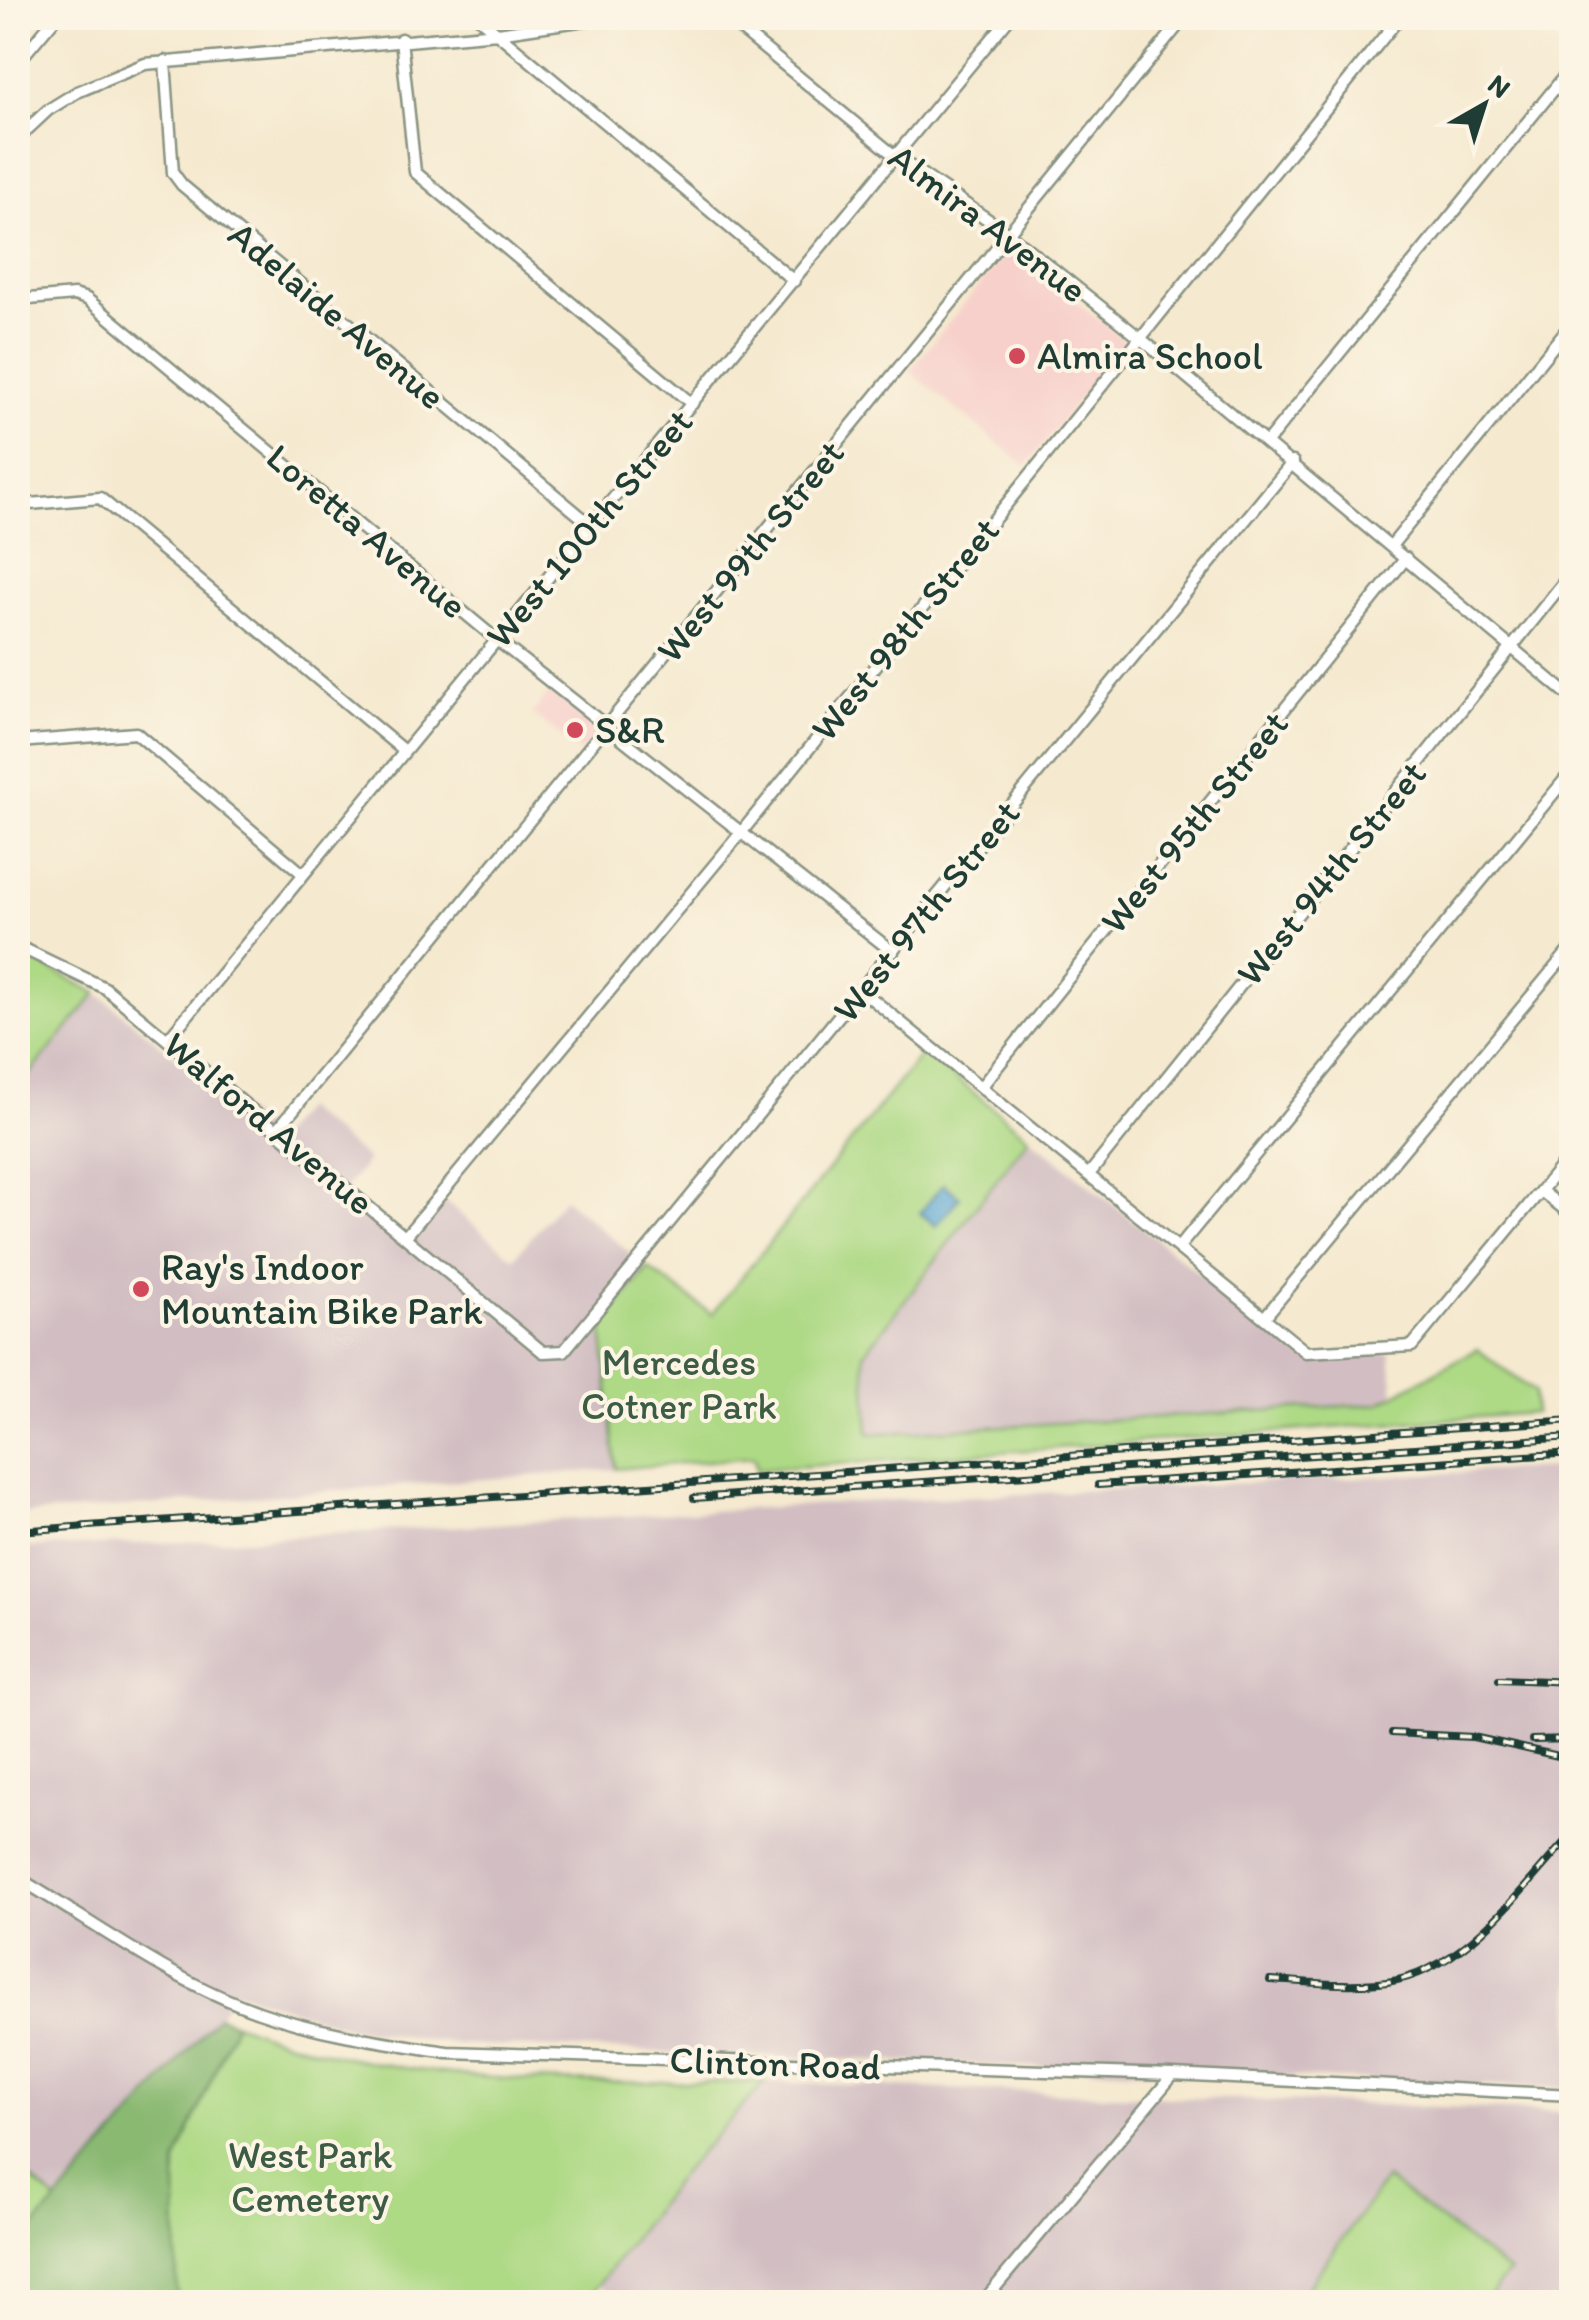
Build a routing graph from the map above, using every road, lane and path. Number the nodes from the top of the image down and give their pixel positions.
1 (56, 18) edge
2 (479, 18) edge
3 (599, 18) edge
4 (728, 18) edge
5 (1009, 18) edge
6 (1184, 18) edge
7 (1399, 18) edge
8 (498, 33) junction
9 (401, 39) junction
10 (18, 62) edge
11 (165, 62) junction
12 (1572, 67) edge
13 (18, 138) edge
14 (895, 156) junction
15 (1008, 234) junction
16 (794, 282) junction
17 (18, 300) edge
18 (1572, 323) edge
19 (1140, 338) junction
20 (692, 404) junction
21 (1268, 441) junction
22 (1293, 462) junction
23 (18, 505) edge
24 (591, 525) junction
25 (1391, 546) junction
26 (1406, 558) junction
27 (1572, 572) edge
28 (497, 640) junction
29 (1511, 648) junction
30 (1572, 698) edge
31 (607, 727) junction
32 (18, 742) edge
33 (404, 751) junction
34 (1572, 771) edge
35 (740, 834) junction
36 (303, 874) junction
37 (18, 946) edge
38 (1572, 947) edge
39 (893, 952) junction
40 (862, 990) junction
41 (168, 1039) junction
42 (981, 1086) junction
43 (277, 1130) junction
44 (1572, 1154) edge
45 (1090, 1173) junction
46 (1541, 1191) junction
47 (1572, 1215) edge
48 (406, 1236) junction
49 (1180, 1248) junction
50 (1264, 1318) junction
51 (554, 1355) joint
52 (18, 1878) edge
53 (1173, 2075) junction
54 (1572, 2095) edge
55 (983, 2302) edge

1 - 10 street
2 - 8 street
3 - 8 street
4 - 14 street, Almira Avenue
5 - 14 street, West 100th Street
6 - 15 street, West 99th Street
7 - 19 street, West 98th Street
8 - 9 street
8 - 16 street
9 - 11 street
9 - 20 street
11 - 13 street
11 - 24 street, Adelaide Avenue
12 - 21 street
14 - 15 street, Almira Avenue
14 - 16 street, West 100th Street
15 - 19 street, Almira Avenue
15 - 31 street, West 99th Street
16 - 20 street, West 100th Street
17 - 28 street, Loretta Avenue
18 - 25 street
19 - 21 street, Almira Avenue
19 - 35 street, West 98th Street
20 - 24 street, West 100th Street
21 - 22 street, Almira Avenue
22 - 25 street, Almira Avenue
22 - 39 street, West 97th Street
23 - 33 street
24 - 28 street, West 100th Street
25 - 26 street, Almira Avenue
26 - 29 street, Almira Avenue
26 - 42 street, West 95th Street
27 - 29 street, West 94th Street
28 - 31 street, Loretta Avenue
28 - 33 street, West 100th Street
29 - 30 street, Almira Avenue
29 - 45 street, West 94th Street
31 - 35 street, Loretta Avenue
31 - 43 street, West 99th Street
32 - 36 street
33 - 36 street, West 100th Street
34 - 49 street
35 - 39 street, Loretta Avenue
35 - 48 street, West 98th Street
36 - 41 street, West 100th Street
37 - 41 street, Walford Avenue
38 - 50 street
39 - 40 street, West 97th Street
40 - 42 street
40 - 51 street, West 97th Street
41 - 43 street, Walford Avenue
42 - 45 street
43 - 48 street, Walford Avenue
44 - 46 street
45 - 49 street
46 - 47 street
46 - 50 street
48 - 51 street, Walford Avenue
49 - 50 street
52 - 53 street, Clinton Road
53 - 54 street, Clinton Road
53 - 55 street

